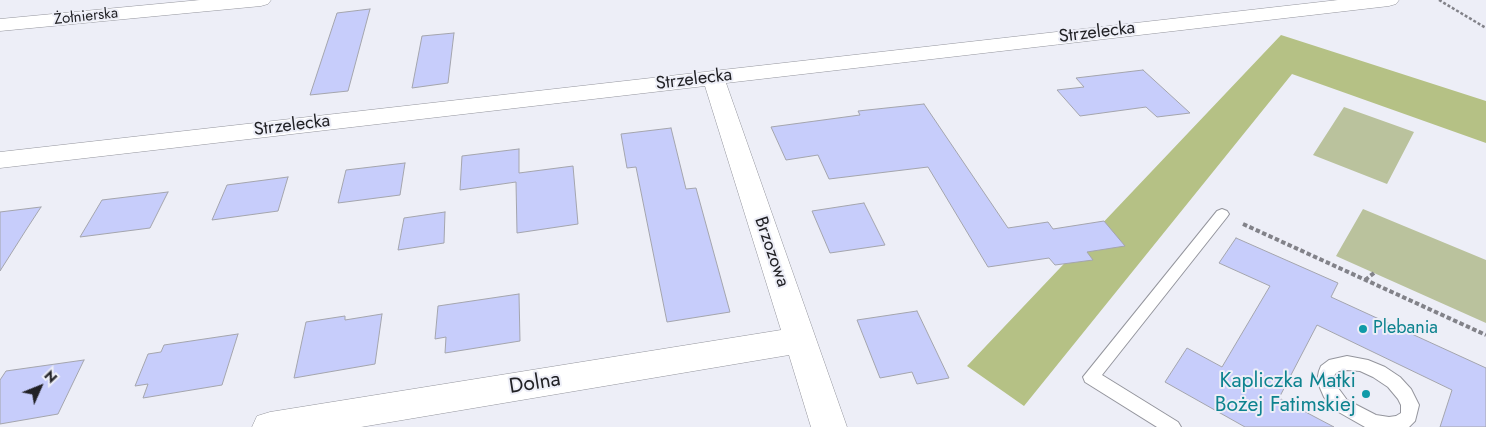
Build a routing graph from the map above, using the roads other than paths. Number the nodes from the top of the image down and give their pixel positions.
1 (261, 0) edge
2 (1389, 0) edge
3 (0, 25) edge
4 (712, 77) junction
5 (0, 160) edge
6 (1222, 214) road end
7 (801, 340) junction
8 (1389, 425) joint
9 (270, 427) edge
10 (829, 427) edge
11 (1172, 427) edge

1 - 3 street, Żołnierska
2 - 4 street, Strzelecka
4 - 5 street, Strzelecka
4 - 7 street, Brzozowa
6 - 11 lane
7 - 9 street, Dolna
7 - 10 street, Brzozowa
8 - 8 lane

